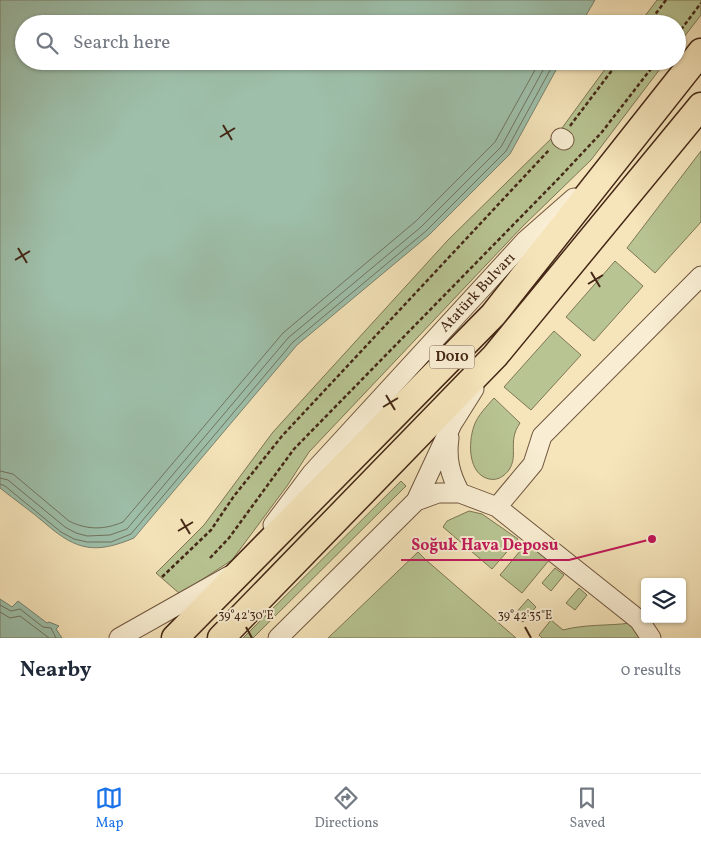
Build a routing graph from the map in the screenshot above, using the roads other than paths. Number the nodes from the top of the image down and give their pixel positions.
1 (701, 42) edge
2 (701, 52) edge
3 (686, 63) edge
4 (681, 70) edge
5 (701, 106) edge
6 (637, 133) junction
7 (701, 276) edge
8 (495, 356) junction
9 (452, 424) junction
10 (460, 493) junction
11 (416, 501) junction
12 (497, 507) junction
13 (244, 569) junction
14 (119, 638) edge
15 (175, 638) edge
16 (220, 638) edge
17 (278, 638) edge
18 (651, 638) edge

1 - 3 highway
2 - 6 highway, Atatürk Bulvarı / D010
4 - 6 highway
5 - 8 highway, D010
6 - 13 highway, Atatürk Bulvarı / D010
7 - 12 lane
8 - 9 lane
8 - 16 highway, D010
9 - 10 lane
9 - 11 lane
10 - 11 lane
10 - 12 lane
11 - 17 lane
12 - 18 lane
13 - 14 lane, Atatürk Bulvarı
13 - 15 highway, Atatürk Bulvarı / D010

